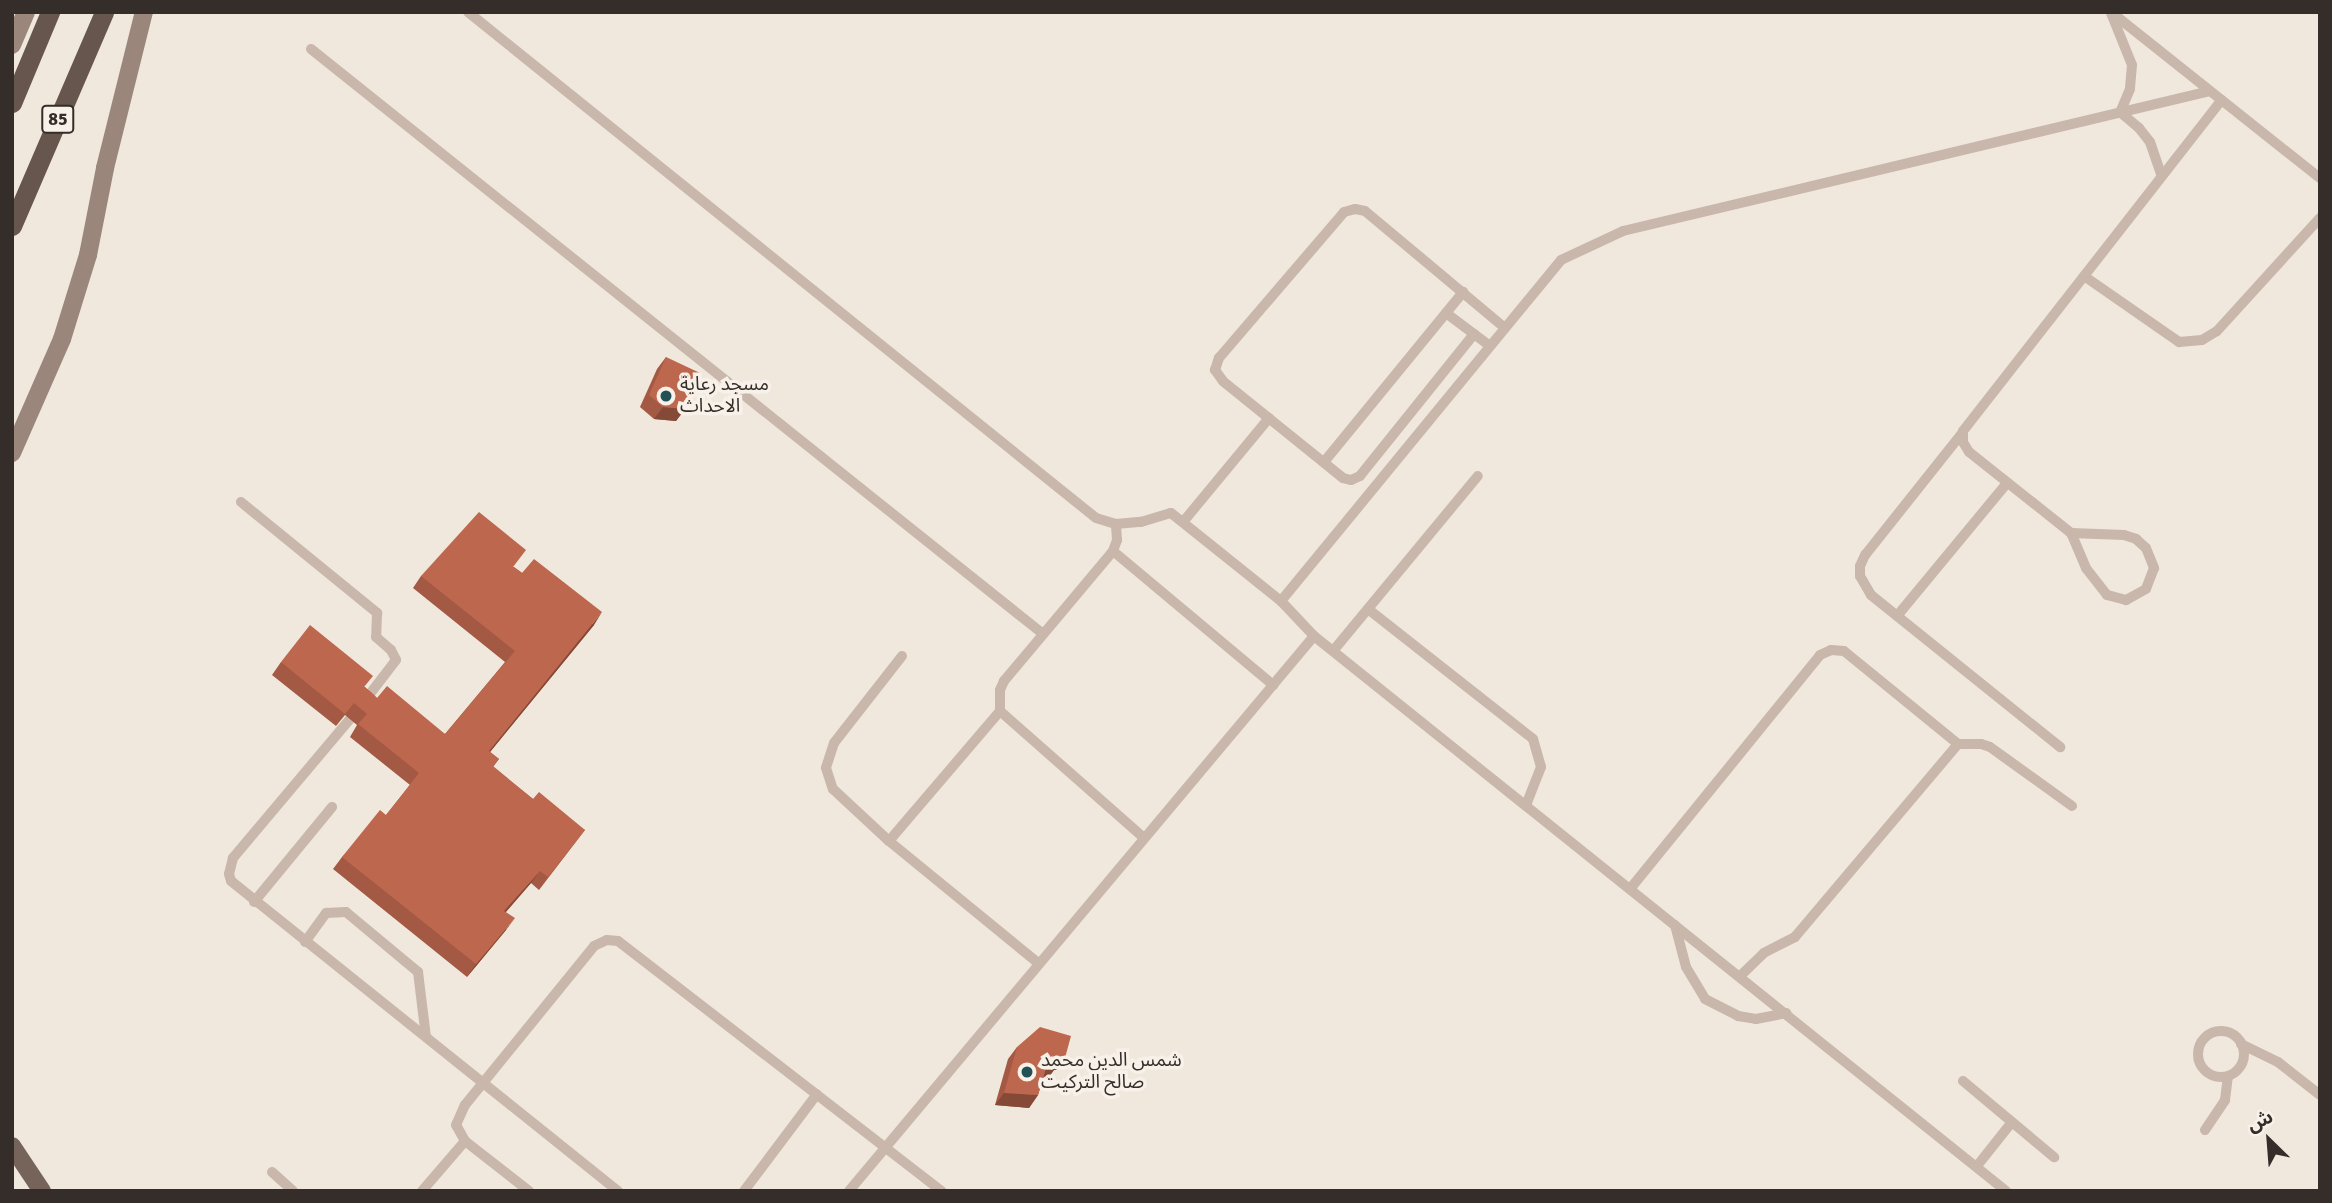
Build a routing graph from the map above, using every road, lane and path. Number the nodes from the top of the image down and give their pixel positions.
1 (26, 12) edge
2 (50, 12) edge
3 (104, 12) edge
4 (144, 12) edge
5 (468, 12) edge
6 (2111, 12) edge
7 (12, 45) edge
8 (311, 49) dead end
9 (2210, 91) junction
10 (2222, 100) junction
11 (12, 103) edge
12 (2120, 112) junction
13 (2162, 176) junction
14 (2320, 178) edge
15 (2320, 218) edge
16 (12, 226) edge
17 (2084, 276) junction
18 (1463, 292) junction
19 (1446, 313) junction
20 (1505, 328) junction
21 (1474, 334) junction
22 (1490, 346) junction
23 (1269, 418) junction
24 (1963, 431) junction
25 (12, 453) edge
26 (1324, 462) junction
27 (1478, 476) dead end
28 (2007, 483) junction
29 (241, 502) dead end
30 (1183, 522) junction
31 (1116, 524) junction
32 (2071, 533) junction
33 (1113, 551) junction
34 (1281, 601) junction
35 (1368, 609) junction
36 (1897, 616) junction
37 (1043, 634) junction
38 (1314, 636) junction
39 (1333, 651) junction
40 (902, 656) dead end
41 (1273, 685) junction
42 (362, 705) edge
43 (1000, 711) junction
44 (350, 719) edge
45 (1958, 744) junction
46 (2060, 747) dead end
47 (1526, 805) junction
48 (2072, 806) dead end
49 (332, 807) dead end
50 (1144, 838) junction
51 (889, 841) junction
52 (1630, 889) junction
53 (254, 902) junction
54 (1675, 925) junction
55 (304, 942) junction
56 (1038, 963) junction
57 (1740, 976) junction
58 (1786, 1013) junction
59 (426, 1037) junction
60 (2241, 1044) junction
61 (2228, 1076) junction
62 (1963, 1081) dead end
63 (483, 1084) junction
64 (817, 1094) junction
65 (2320, 1095) edge
66 (2011, 1122) junction
67 (2205, 1130) dead end
68 (465, 1141) junction
69 (12, 1146) edge
70 (885, 1146) junction
71 (2054, 1157) dead end
72 (1977, 1166) junction
73 (272, 1172) dead end
74 (42, 1191) edge
75 (293, 1191) edge
76 (422, 1191) edge
77 (529, 1191) edge
78 (618, 1191) edge
79 (744, 1191) edge
80 (849, 1191) edge
81 (943, 1191) edge
82 (2006, 1191) edge

1 - 7 main road
2 - 11 highway, 85
3 - 16 highway, 85
4 - 25 main road
5 - 31 lane
6 - 9 lane
6 - 12 lane
8 - 37 lane
9 - 10 lane
9 - 12 lane
10 - 13 lane
10 - 14 lane
12 - 13 lane
12 - 20 lane
13 - 17 lane
15 - 17 lane
17 - 24 lane
18 - 19 lane
18 - 20 lane
18 - 23 lane
19 - 21 lane
19 - 26 lane
20 - 22 lane
21 - 22 lane
21 - 26 lane
22 - 34 lane
23 - 26 lane
23 - 30 lane
24 - 28 lane
24 - 36 lane
27 - 35 lane
28 - 32 lane
28 - 36 lane
29 - 42 lane
30 - 31 lane
30 - 34 lane
31 - 33 lane
32 - 32 lane
33 - 37 lane
33 - 41 lane
34 - 38 lane
35 - 39 lane
35 - 47 lane
36 - 46 lane
37 - 43 lane
38 - 39 lane
38 - 41 lane
39 - 47 lane
40 - 51 lane
41 - 50 lane
43 - 50 lane
43 - 51 lane
44 - 53 lane
45 - 48 lane
45 - 52 lane
45 - 57 lane
47 - 52 lane
49 - 53 lane
50 - 56 lane
51 - 56 lane
52 - 54 lane
53 - 55 lane
54 - 57 lane
54 - 58 lane
55 - 59 lane
55 - 59 lane
56 - 70 lane
57 - 58 lane
58 - 72 lane
59 - 63 lane
60 - 61 lane
60 - 61 lane
60 - 65 lane
61 - 67 lane
62 - 66 lane
63 - 64 lane
63 - 68 lane
63 - 78 lane
64 - 70 lane
64 - 79 lane
66 - 71 lane
66 - 72 lane
68 - 76 lane
68 - 77 lane
69 - 74 main road
70 - 80 lane
70 - 81 lane
72 - 82 lane
73 - 75 lane

